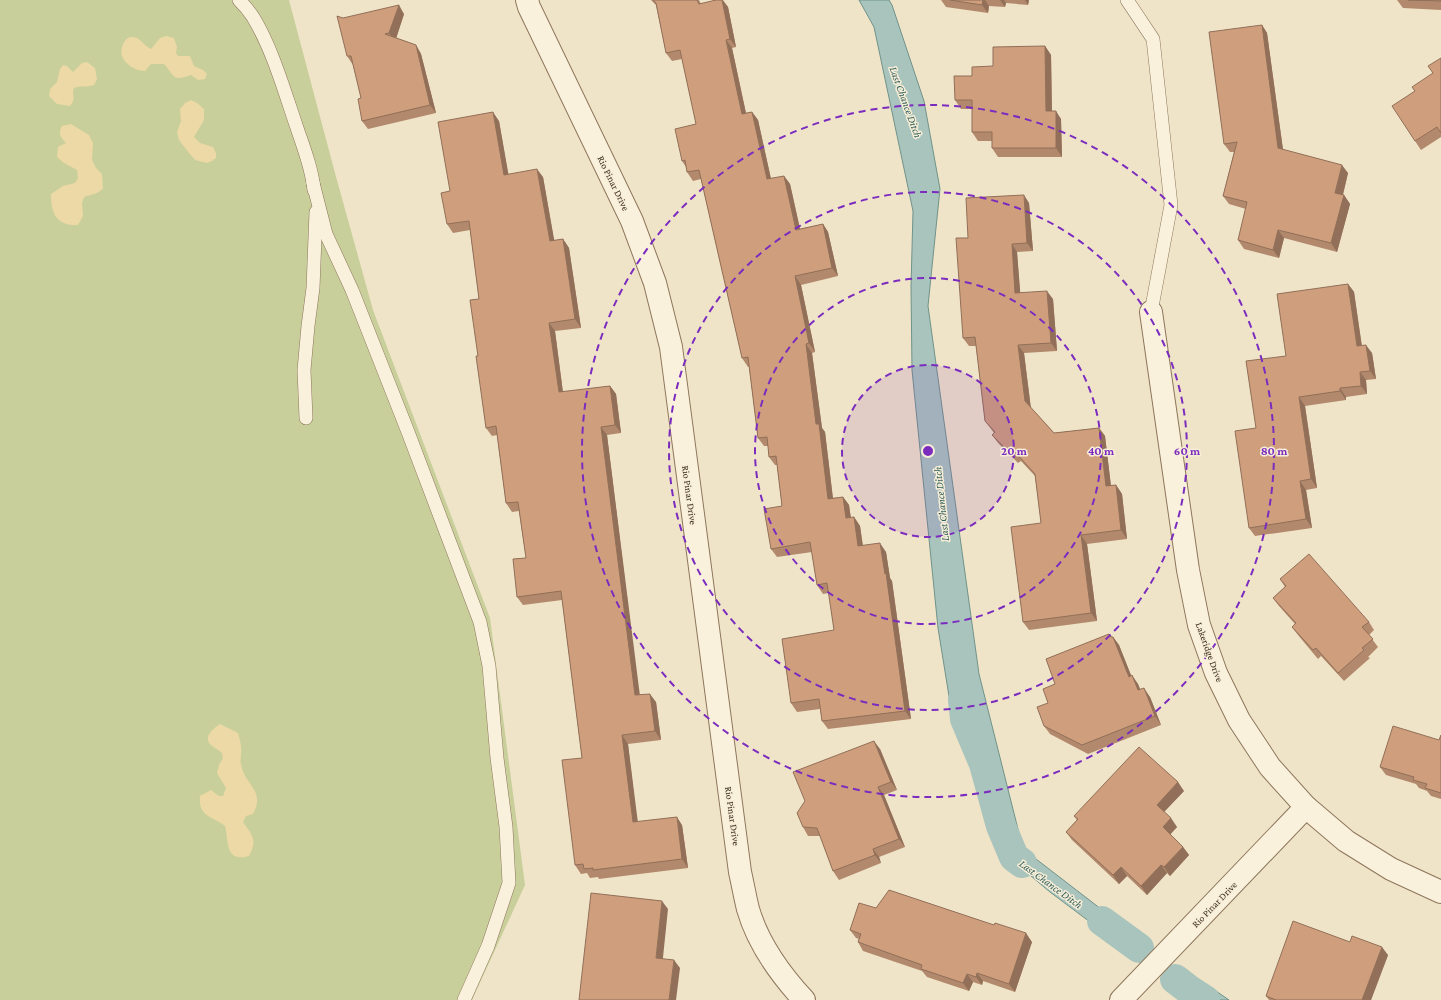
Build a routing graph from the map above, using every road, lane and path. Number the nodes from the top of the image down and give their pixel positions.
1 (239, 0) edge
2 (527, 0) edge
3 (1127, 0) edge
4 (313, 183) junction
5 (1152, 312) joint
6 (306, 418) dead end
7 (1306, 807) junction
8 (1441, 892) edge
9 (464, 1000) edge
10 (804, 1000) edge
11 (1121, 1000) edge

1 - 4 lane
2 - 10 street, Rio Pinar Drive
3 - 5 lane
4 - 6 lane
4 - 9 lane
5 - 7 street, Lakeridge Drive
7 - 8 street, Lakeridge Drive
7 - 11 street, Rio Pinar Drive

